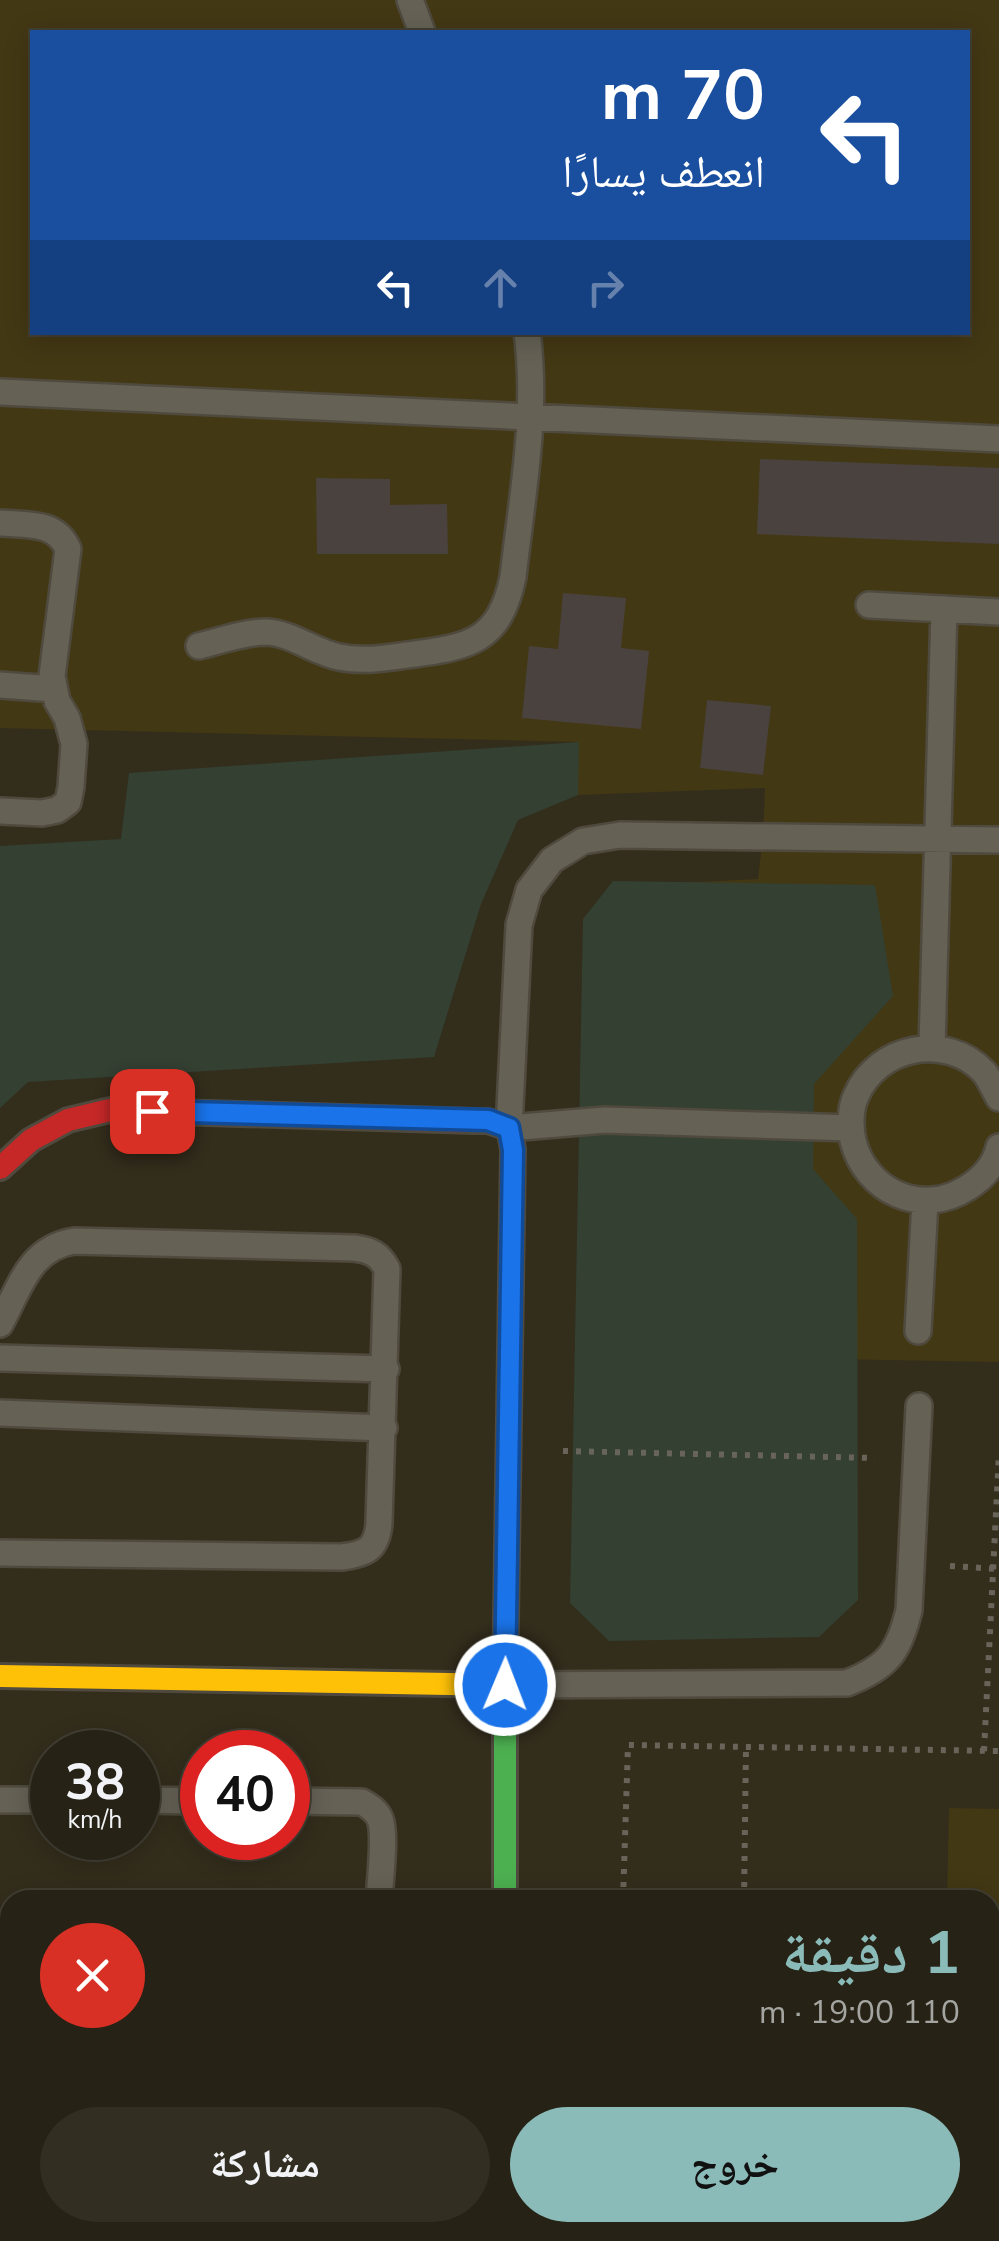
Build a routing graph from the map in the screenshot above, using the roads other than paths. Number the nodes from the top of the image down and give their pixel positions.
1 (410, 0) edge
2 (421, 30) edge
3 (527, 335) edge
4 (0, 392) edge
5 (530, 418) junction
6 (999, 440) edge
7 (0, 523) edge
8 (869, 605) dead end
9 (944, 609) junction
10 (999, 612) edge
11 (199, 646) dead end
12 (0, 685) edge
13 (53, 689) junction
14 (0, 811) edge
15 (938, 839) junction
16 (999, 840) edge
17 (932, 1048) junction
18 (999, 1098) edge
19 (509, 1128) junction
20 (850, 1128) junction
21 (999, 1147) edge
22 (0, 1168) edge
23 (925, 1201) junction
24 (0, 1324) edge
25 (918, 1330) dead end
26 (0, 1358) edge
27 (386, 1369) junction
28 (918, 1406) dead end
29 (0, 1413) edge
30 (384, 1428) junction
31 (0, 1553) edge
32 (0, 1676) edge
33 (505, 1685) junction
34 (0, 1800) edge
35 (30, 1800) edge
36 (310, 1801) edge
37 (380, 1890) edge
38 (505, 1890) edge

1 - 2 lane
3 - 5 lane
4 - 5 lane
5 - 6 lane
5 - 11 lane
7 - 13 lane
8 - 9 lane
9 - 10 lane
9 - 15 lane
12 - 13 lane
13 - 14 lane
15 - 16 lane
15 - 17 lane
15 - 19 lane
17 - 18 lane
17 - 20 lane
19 - 20 lane
19 - 22 street
19 - 33 street
20 - 23 lane
21 - 23 lane
23 - 25 lane
24 - 27 lane
26 - 27 lane
27 - 30 lane
28 - 33 lane
29 - 30 lane
30 - 31 lane
32 - 33 street
33 - 38 street
34 - 35 lane
36 - 37 lane

